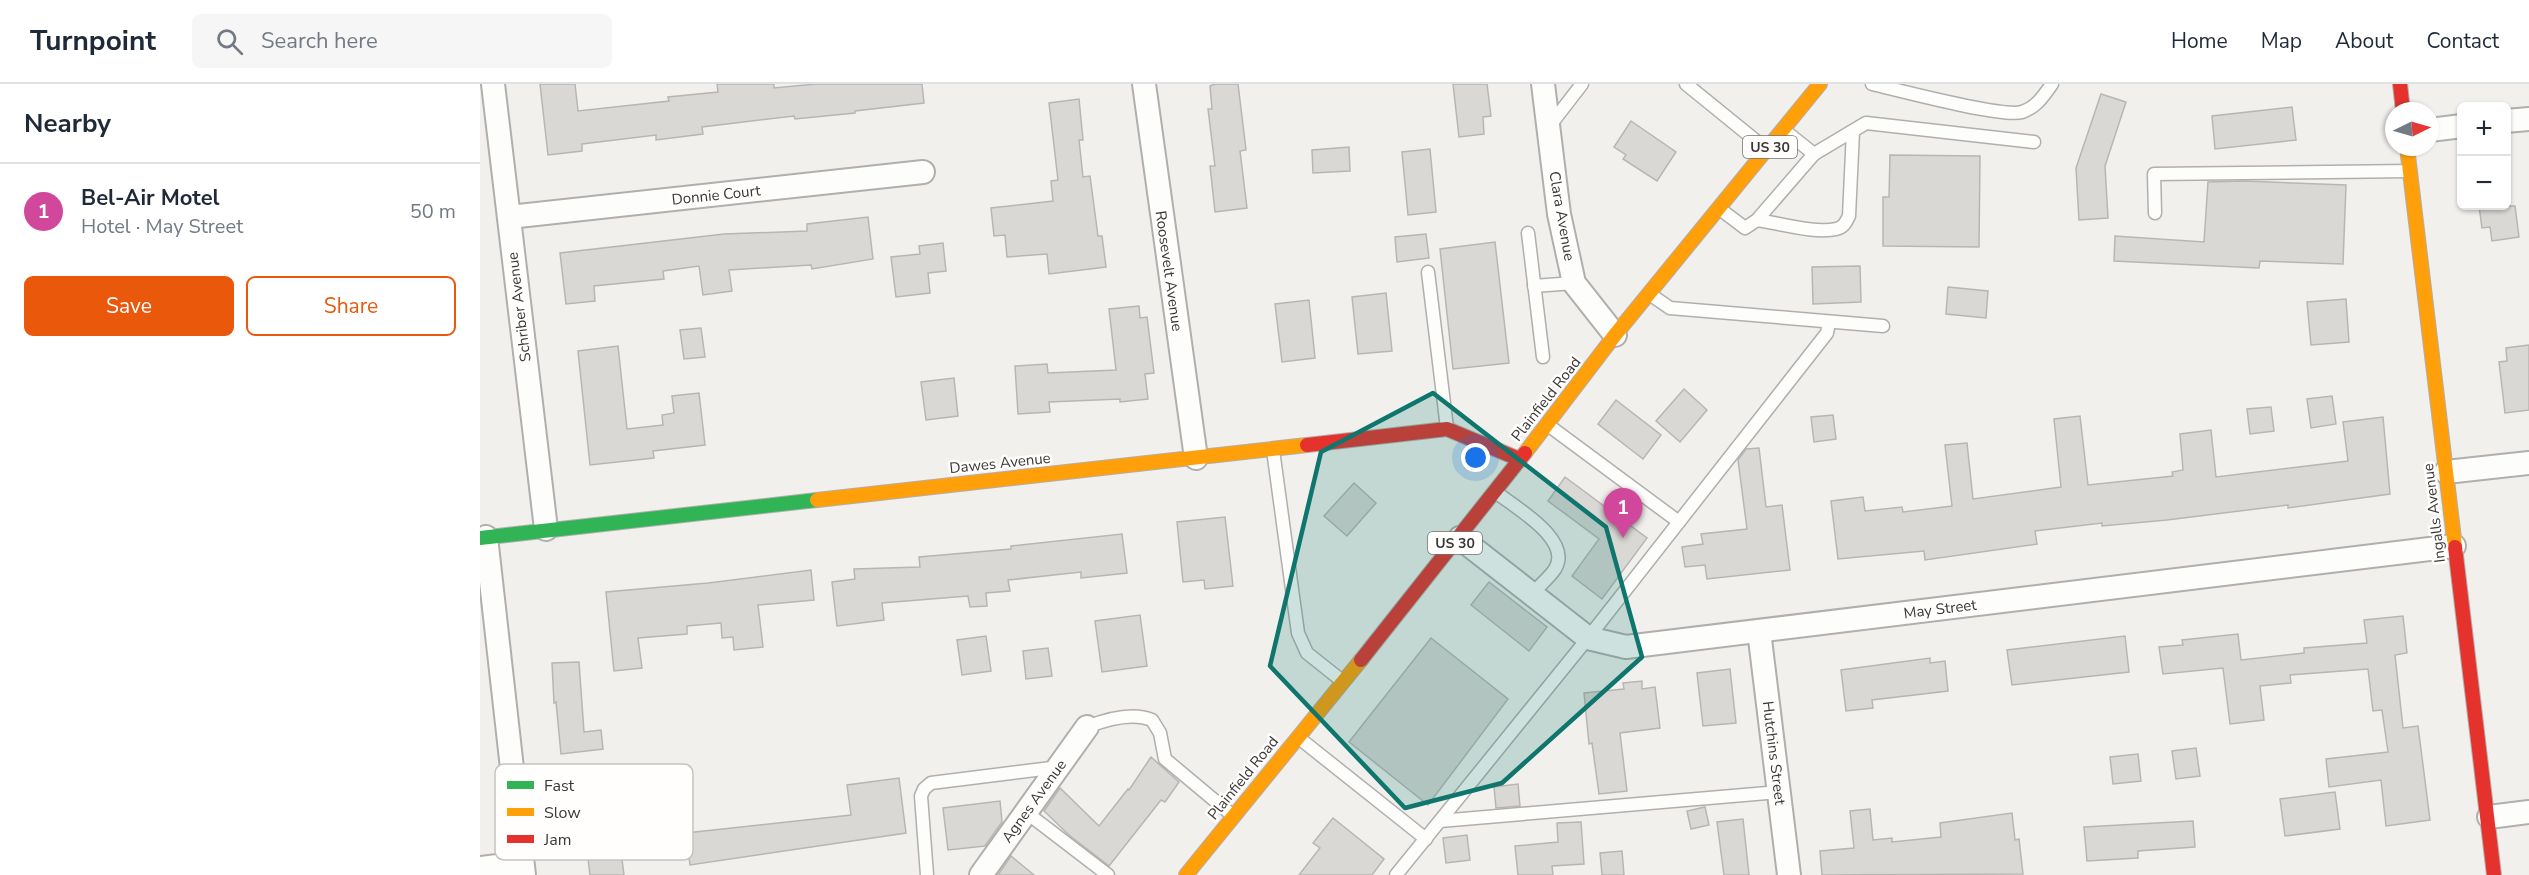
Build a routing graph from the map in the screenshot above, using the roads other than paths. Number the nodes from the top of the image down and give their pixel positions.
1 (493, 84) edge
2 (1144, 84) edge
3 (1543, 84) edge
4 (1582, 84) edge
5 (1686, 84) edge
6 (1820, 84) edge
7 (1872, 84) edge
8 (2052, 84) edge
9 (2400, 84) edge
10 (1895, 86) edge
11 (2402, 102) edge
12 (2529, 119) edge
13 (2511, 121) edge
14 (2457, 127) edge
15 (1548, 128) junction
16 (2439, 129) edge
17 (1783, 130) junction
18 (1853, 131) junction
19 (2034, 142) dead end
20 (1767, 150) junction
21 (1814, 154) junction
22 (2408, 156) edge
23 (2410, 171) junction
24 (922, 172) dead end
25 (1719, 209) junction
26 (2155, 213) dead end
27 (509, 217) junction
28 (1757, 220) junction
29 (1528, 233) dead end
30 (1428, 272) dead end
31 (1574, 283) junction
32 (1534, 286) junction
33 (1651, 295) junction
34 (1828, 322) junction
35 (1883, 326) dead end
36 (1615, 335) junction
37 (1543, 357) dead end
38 (1548, 425) junction
39 (1447, 429) junction
40 (1273, 450) junction
41 (1196, 458) junction
42 (1519, 459) junction
43 (2529, 463) edge
44 (2446, 472) junction
45 (1496, 492) junction
46 (1679, 522) junction
47 (546, 529) junction
48 (483, 537) edge
49 (1460, 538) junction
50 (2454, 546) junction
51 (1532, 594) junction
52 (1759, 631) junction
53 (1588, 638) junction
54 (1343, 682) junction
55 (1087, 727) joint
56 (1298, 737) junction
57 (510, 764) edge
58 (1060, 767) junction
59 (1779, 792) junction
60 (2529, 812) edge
61 (1027, 813) junction
62 (1234, 816) junction
63 (2489, 817) junction
64 (1440, 821) junction
65 (1426, 839) junction
66 (480, 868) edge
67 (523, 869) edge
68 (2489, 874) edge
69 (927, 875) edge
70 (981, 875) edge
71 (1108, 875) edge
72 (1186, 875) edge
73 (1396, 875) edge
74 (1789, 875) edge

1 - 27 street, Schriber Avenue
2 - 41 street, Roosevelt Avenue
3 - 15 street, Clara Avenue
4 - 15 lane
5 - 20 lane
6 - 17 street, Plainfield Road / US 30
7 - 10 lane
8 - 10 lane
9 - 11 street
12 - 13 street
14 - 16 street
15 - 31 street, Clara Avenue
17 - 20 street, Plainfield Road / US 30
17 - 21 lane
18 - 19 lane
18 - 21 lane
18 - 28 lane
20 - 25 street, Plainfield Road / US 30
21 - 28 lane
22 - 23 street, Ingalls Avenue
23 - 26 lane
23 - 44 street, Ingalls Avenue
24 - 27 street, Donnie Court
25 - 28 lane
25 - 33 street, Plainfield Road / US 30
27 - 47 street, Schriber Avenue
29 - 32 lane
30 - 39 lane
31 - 32 lane
31 - 36 street, Clara Avenue
32 - 37 lane
33 - 34 lane
33 - 36 street, Plainfield Road / US 30
34 - 35 lane
34 - 46 lane
36 - 38 street, Plainfield Road / US 30
38 - 42 street, Plainfield Road / US 30
38 - 46 lane
39 - 40 street, Dawes Avenue
39 - 42 street, Dawes Avenue
40 - 41 street, Dawes Avenue
40 - 54 lane
41 - 47 street, Dawes Avenue
42 - 45 street, Plainfield Road / US 30
43 - 44 street
44 - 50 street, Ingalls Avenue
45 - 49 street, Plainfield Road / US 30
45 - 51 lane
46 - 53 lane
47 - 48 street, Dawes Avenue
48 - 57 street
49 - 51 street, May Street
49 - 54 street, Plainfield Road / US 30
50 - 52 street, May Street
50 - 63 street, Ingalls Avenue
51 - 53 street, May Street
52 - 53 street, May Street
52 - 59 street, Hutchins Street
53 - 64 lane
54 - 56 street, Plainfield Road / US 30
55 - 58 street, Agnes Avenue
55 - 62 lane
56 - 62 street, Plainfield Road / US 30
56 - 65 lane
58 - 61 street, Agnes Avenue
58 - 69 lane
59 - 64 lane
59 - 74 street, Hutchins Street
60 - 63 street
61 - 70 street, Agnes Avenue
61 - 71 lane
62 - 72 street, Plainfield Road / US 30
63 - 68 street, Ingalls Avenue
64 - 65 lane
65 - 73 lane
66 - 67 street

